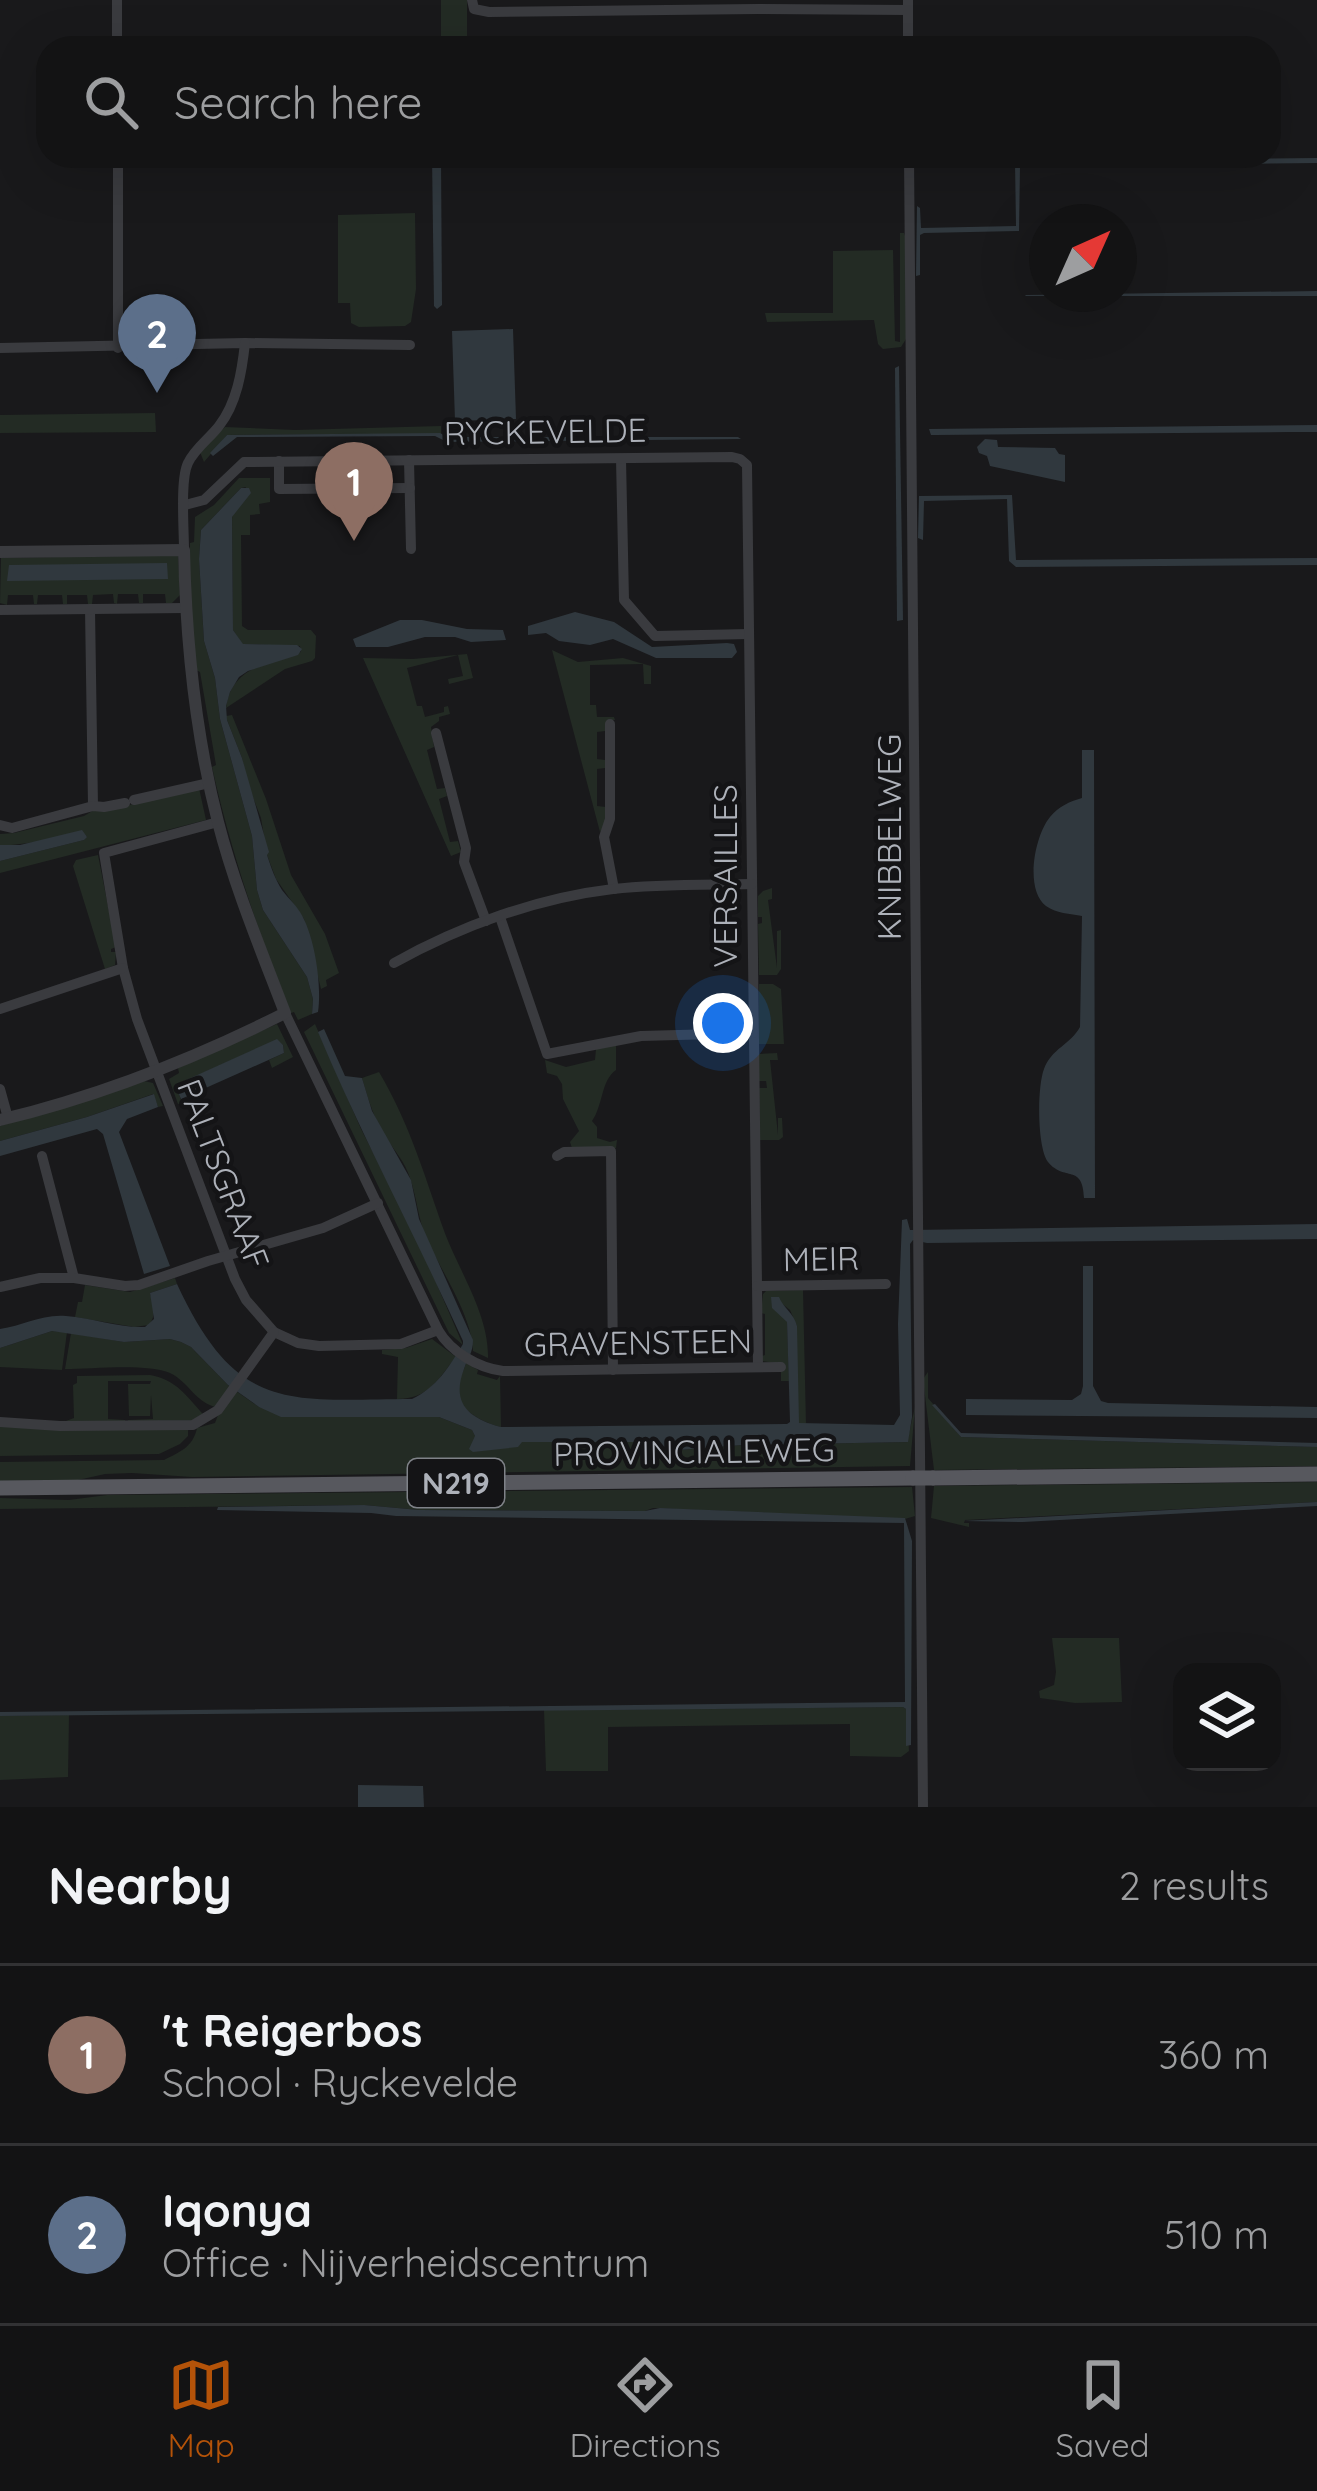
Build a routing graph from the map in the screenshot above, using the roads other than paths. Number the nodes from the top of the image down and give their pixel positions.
1 (117, 0) edge
2 (472, 0) edge
3 (680, 5) edge
4 (767, 5) edge
5 (908, 5) edge
6 (117, 36) edge
7 (908, 36) edge
8 (118, 168) edge
9 (909, 168) edge
10 (245, 343) junction
11 (410, 345) dead end
12 (118, 347) junction
13 (0, 348) edge
14 (621, 458) junction
15 (740, 458) joint
16 (410, 460) junction
17 (279, 461) junction
18 (410, 488) junction
19 (185, 505) junction
20 (412, 549) dead end
21 (184, 550) junction
22 (0, 552) edge
23 (185, 608) junction
24 (90, 609) junction
25 (0, 610) edge
26 (749, 634) junction
27 (610, 724) dead end
28 (436, 733) dead end
29 (209, 783) junction
30 (93, 806) junction
31 (218, 822) junction
32 (0, 825) edge
33 (752, 884) junction
34 (614, 889) junction
35 (500, 916) junction
36 (486, 920) junction
37 (394, 963) dead end
38 (123, 968) junction
39 (0, 1009) edge
40 (285, 1013) junction
41 (753, 1033) junction
42 (155, 1071) junction
43 (0, 1089) edge
44 (4, 1119) edge
45 (42, 1156) dead end
46 (557, 1156) dead end
47 (378, 1204) junction
48 (226, 1256) junction
49 (74, 1278) junction
50 (886, 1285) dead end
51 (757, 1286) junction
52 (0, 1287) edge
53 (438, 1330) junction
54 (274, 1332) junction
55 (758, 1367) junction
56 (782, 1367) dead end
57 (614, 1370) junction
58 (0, 1422) edge
59 (1317, 1474) edge
60 (0, 1488) edge
61 (923, 1807) edge

1 - 6 street
2 - 3 street
3 - 4 street
4 - 5 street
5 - 7 street
8 - 12 street
9 - 61 street, KNIBBELWEG
10 - 11 street
10 - 12 street
10 - 19 street
12 - 13 street
14 - 15 street, RYCKEVELDE
14 - 16 street, RYCKEVELDE
14 - 26 street
15 - 26 street, VERSAILLES
16 - 17 street, RYCKEVELDE
16 - 18 street
17 - 18 street
17 - 19 street, RYCKEVELDE
18 - 20 street
19 - 21 street
21 - 22 street
21 - 23 street
23 - 24 street
23 - 29 street
24 - 25 street
24 - 30 street
26 - 33 street, VERSAILLES
27 - 34 street
28 - 36 street
29 - 30 street
29 - 31 street
30 - 32 street
31 - 38 street, PALTSGRAAF
31 - 40 street
33 - 34 street
33 - 41 street, VERSAILLES
34 - 35 street
35 - 36 street
35 - 41 street
36 - 37 street
38 - 39 street
38 - 42 street, PALTSGRAAF
40 - 42 street
40 - 47 street, GRAVENSTEEN
41 - 51 street, VERSAILLES
42 - 44 street
42 - 48 street, PALTSGRAAF
43 - 44 street
45 - 49 street
46 - 57 street
47 - 48 street
47 - 53 street, GRAVENSTEEN
48 - 49 street
48 - 54 street, PALTSGRAAF
49 - 52 street
50 - 51 street, MEIR
51 - 55 street, VERSAILLES
53 - 54 street
53 - 57 street, GRAVENSTEEN
54 - 58 street
55 - 56 street, GRAVENSTEEN
55 - 57 street, GRAVENSTEEN
59 - 60 main road, PROVINCIALEWEG / N219, bridge

